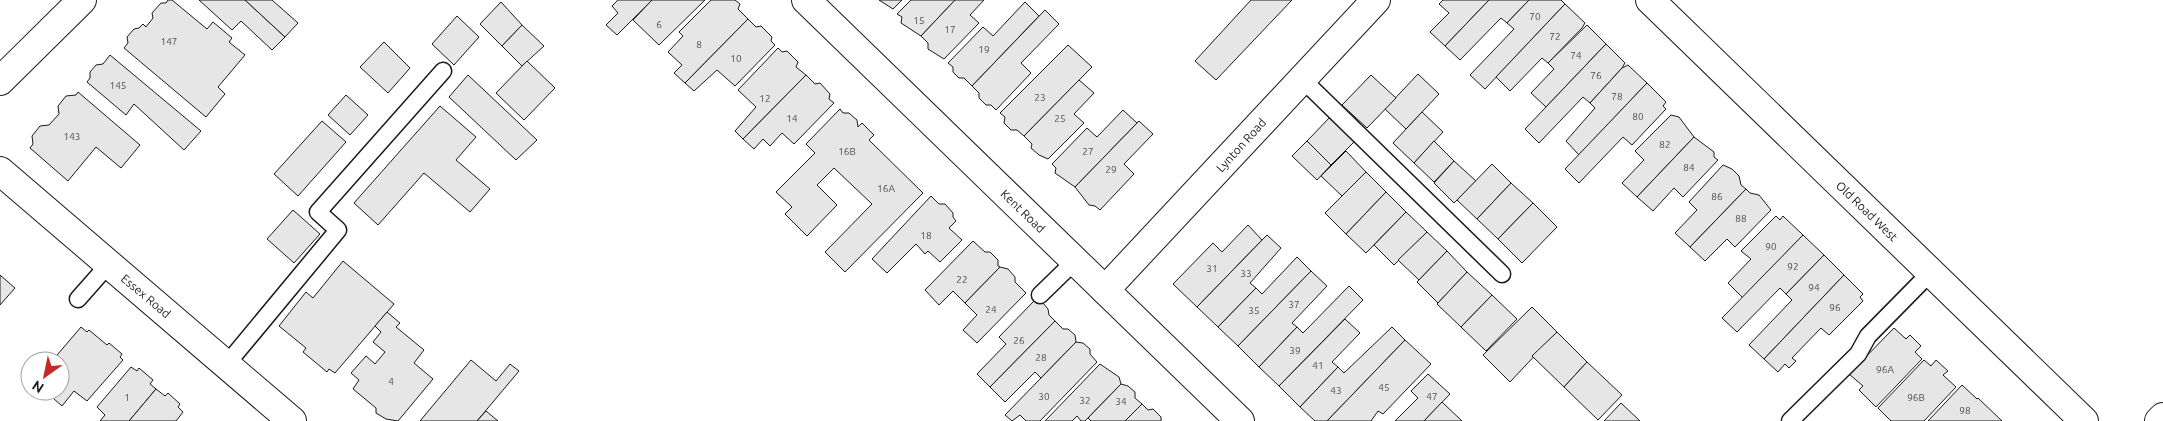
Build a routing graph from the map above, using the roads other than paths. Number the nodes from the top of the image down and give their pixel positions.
1 (82, 0) edge
2 (806, 0) edge
3 (1376, 0) edge
4 (1650, 0) edge
5 (443, 71) dead end
6 (1302, 78) junction
7 (0, 81) edge
8 (0, 171) edge
9 (1075, 261) junction
10 (108, 264) junction
11 (1930, 273) junction
12 (1502, 274) dead end
13 (1105, 290) junction
14 (1040, 295) dead end
15 (78, 299) dead end
16 (226, 365) junction
17 (2163, 417) edge
18 (292, 421) edge
19 (1240, 421) edge
20 (1790, 421) edge
21 (2084, 421) edge
22 (2159, 421) edge

1 - 7 street
2 - 9 street, Kent Road
3 - 6 street, Lynton Road
4 - 11 street, Old Road West
5 - 16 lane
6 - 12 lane
6 - 13 street, Lynton Road
8 - 10 street, Essex Road
9 - 13 street, Kent Road
9 - 14 lane
10 - 15 lane
10 - 16 street, Essex Road
11 - 20 lane
11 - 21 street, Old Road West
13 - 19 street, Kent Road
16 - 18 street, Essex Road
17 - 22 street

